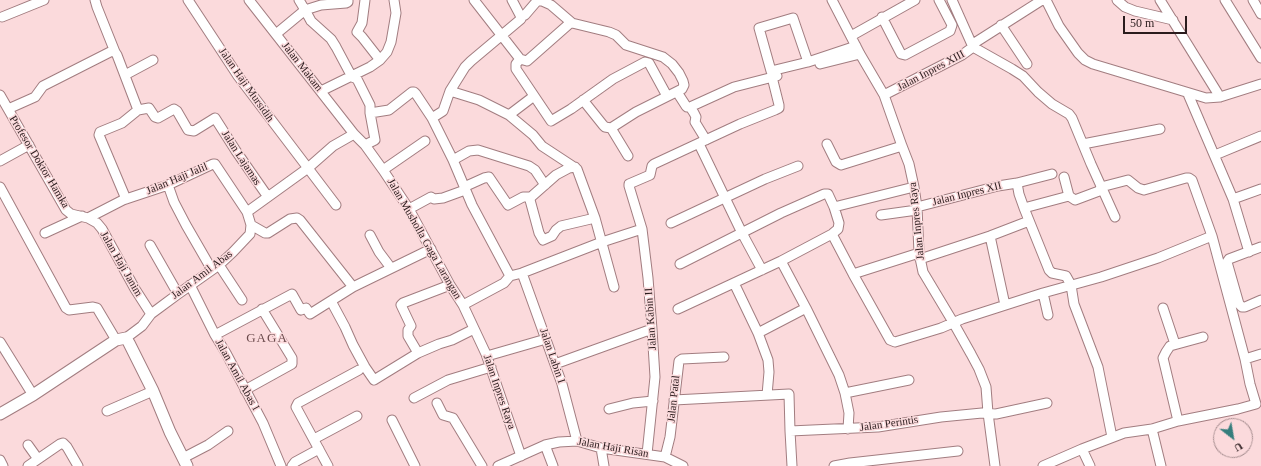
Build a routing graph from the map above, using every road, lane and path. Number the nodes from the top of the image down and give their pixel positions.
1 (44, 0) edge
2 (95, 0) edge
3 (188, 0) edge
4 (250, 0) edge
5 (300, 0) edge
6 (348, 0) edge
7 (365, 0) edge
8 (395, 0) edge
9 (474, 0) edge
10 (512, 0) edge
11 (832, 0) edge
12 (915, 0) edge
13 (939, 0) edge
14 (952, 0) edge
15 (1042, 0) edge
16 (1046, 0) edge
17 (1117, 0) edge
18 (1160, 0) edge
19 (1225, 0) edge
20 (1253, 0) edge
21 (305, 10) junction
22 (1261, 14) edge
23 (521, 16) junction
24 (2, 17) dead end
25 (882, 17) junction
26 (1173, 20) junction
27 (572, 23) junction
28 (1001, 25) junction
29 (276, 34) junction
30 (501, 36) junction
31 (851, 36) junction
32 (974, 47) junction
33 (858, 50) junction
34 (113, 51) junction
35 (1261, 58) edge
36 (520, 59) junction
37 (153, 60) dead end
38 (380, 60) junction
39 (808, 62) junction
40 (1027, 64) dead end
41 (125, 75) junction
42 (352, 77) junction
43 (772, 78) junction
44 (1261, 84) edge
45 (321, 91) junction
46 (450, 91) junction
47 (677, 92) junction
48 (1188, 94) junction
49 (0, 95) edge
50 (884, 95) junction
51 (534, 96) junction
52 (667, 96) junction
53 (1220, 97) junction
54 (583, 100) junction
55 (690, 107) junction
56 (8, 109) junction
57 (138, 110) junction
58 (370, 113) junction
59 (509, 115) junction
60 (432, 118) junction
61 (610, 128) junction
62 (1160, 129) dead end
63 (354, 134) junction
64 (1261, 136) edge
65 (425, 141) dead end
66 (702, 142) junction
67 (827, 144) dead end
68 (1083, 144) junction
69 (29, 145) junction
70 (365, 146) junction
71 (902, 146) junction
72 (1215, 154) junction
73 (628, 156) dead end
74 (453, 160) junction
75 (0, 161) edge
76 (798, 166) dead end
77 (575, 167) junction
78 (308, 168) junction
79 (383, 170) junction
80 (1052, 174) dead end
81 (1064, 177) dead end
82 (1017, 183) junction
83 (168, 185) junction
84 (545, 185) junction
85 (0, 187) edge
86 (914, 187) junction
87 (1101, 187) junction
88 (465, 188) junction
89 (1261, 188) edge
90 (531, 196) junction
91 (1069, 196) junction
92 (268, 197) junction
93 (726, 198) junction
94 (126, 199) junction
95 (1233, 199) junction
96 (336, 205) dead end
97 (834, 207) junction
98 (917, 208) junction
99 (1024, 208) junction
100 (409, 209) junction
101 (246, 212) junction
102 (881, 214) dead end
103 (85, 217) junction
104 (1115, 217) dead end
105 (595, 218) junction
106 (1029, 221) junction
107 (671, 223) dead end
108 (251, 225) junction
109 (642, 229) junction
110 (45, 233) dead end
111 (742, 233) junction
112 (832, 234) junction
113 (370, 235) dead end
114 (990, 236) junction
115 (1212, 236) junction
116 (602, 242) junction
117 (150, 245) dead end
118 (1261, 247) edge
119 (431, 249) junction
120 (1249, 252) junction
121 (919, 256) junction
122 (781, 261) junction
123 (680, 264) dead end
124 (216, 268) junction
125 (391, 268) junction
126 (762, 270) junction
127 (522, 274) junction
128 (853, 274) junction
129 (510, 276) junction
130 (734, 283) junction
131 (190, 285) junction
132 (450, 285) junction
133 (1071, 285) junction
134 (353, 287) junction
135 (614, 287) dead end
136 (1043, 293) junction
137 (178, 294) junction
138 (242, 300) dead end
139 (1261, 300) edge
140 (331, 301) junction
141 (462, 305) junction
142 (1005, 305) junction
143 (1261, 307) edge
144 (806, 308) junction
145 (1163, 308) dead end
146 (262, 309) junction
147 (678, 309) dead end
148 (151, 314) junction
149 (1048, 315) dead end
150 (1234, 317) junction
151 (953, 322) junction
152 (474, 329) junction
153 (652, 329) junction
154 (758, 333) junction
155 (215, 335) junction
156 (1203, 337) dead end
157 (121, 339) junction
158 (546, 340) junction
159 (0, 342) edge
160 (1175, 344) junction
161 (418, 354) junction
162 (1261, 354) edge
163 (488, 356) junction
164 (724, 357) dead end
165 (1245, 359) junction
166 (555, 364) junction
167 (491, 367) junction
168 (359, 370) dead end
169 (909, 380) dead end
170 (246, 390) junction
171 (153, 392) junction
172 (845, 393) junction
173 (33, 395) junction
174 (767, 395) junction
175 (414, 398) dead end
176 (674, 400) junction
177 (653, 401) junction
178 (437, 403) dead end
179 (1047, 403) dead end
180 (1258, 403) edge
181 (608, 408) dead end
182 (107, 411) dead end
183 (988, 413) junction
184 (0, 414) edge
185 (356, 416) dead end
186 (392, 420) dead end
187 (1178, 421) junction
188 (848, 429) junction
189 (1152, 429) junction
190 (228, 431) dead end
191 (790, 431) junction
192 (1112, 437) junction
193 (314, 439) junction
194 (577, 441) junction
195 (28, 445) dead end
196 (546, 445) junction
197 (601, 448) junction
198 (319, 449) junction
199 (1082, 449) junction
200 (958, 451) dead end
201 (647, 454) junction
202 (521, 456) junction
203 (666, 457) junction
204 (38, 459) junction
205 (0, 460) edge
206 (185, 462) edge
207 (4, 466) edge
208 (28, 466) edge
209 (78, 466) edge
210 (281, 466) edge
211 (292, 466) edge
212 (328, 466) edge
213 (415, 466) edge
214 (482, 466) edge
215 (498, 466) edge
216 (553, 466) edge
217 (604, 466) edge
218 (683, 466) edge
219 (792, 466) edge
220 (834, 466) edge
221 (995, 466) edge
222 (1043, 466) edge
223 (1090, 466) edge
224 (1161, 466) edge

1 - 24 street
2 - 34 street
3 - 78 street, Jalan Haji Mursidih
4 - 29 street, Jalan Makam
5 - 21 street
6 - 21 street
7 - 38 street
8 - 38 street
9 - 30 street
10 - 23 street
11 - 31 street, Jalan Inpres Raya
12 - 25 street
13 - 25 street
14 - 32 street, Jalan Inpres XIII
15 - 28 street
16 - 48 street
17 - 26 street
18 - 26 street
19 - 35 street
20 - 22 street
21 - 29 street
21 - 42 street
23 - 27 street
23 - 30 street
25 - 31 street
26 - 53 street
27 - 36 street
27 - 47 street
28 - 32 street
28 - 40 street
29 - 45 street, Jalan Makam
30 - 36 street
30 - 46 street
31 - 33 street, Jalan Inpres Raya
32 - 50 street, Jalan Inpres XIII
32 - 68 street
33 - 39 street
33 - 43 street
33 - 50 street, Jalan Inpres Raya
34 - 41 street
34 - 56 street
36 - 51 street
37 - 41 street
38 - 42 street
39 - 39 street
41 - 57 street
42 - 45 street
42 - 58 street
43 - 55 street
43 - 66 street
44 - 53 street
45 - 63 street, Jalan Makam
46 - 59 street
46 - 60 street
47 - 52 street
47 - 55 street
48 - 53 street
48 - 72 street
49 - 56 street, Profesor Doktor Hamka
50 - 71 street, Jalan Inpres Raya
51 - 54 street
51 - 59 street
52 - 54 street
52 - 61 street
54 - 61 street
55 - 66 street
56 - 69 street, Profesor Doktor Hamka
57 - 92 street, Jalan Lajamas
57 - 94 street
58 - 60 street
58 - 70 street
59 - 77 street
60 - 74 street
61 - 73 street
62 - 68 street
63 - 70 street, Jalan Musholla Gaga Larangan
63 - 78 street
64 - 72 street
65 - 79 street
66 - 93 street
66 - 109 street, Jalan Kabin II
67 - 71 street
68 - 87 street
69 - 75 street
69 - 103 street, Profesor Doktor Hamka
70 - 79 street, Jalan Musholla Gaga Larangan
71 - 86 street, Jalan Inpres Raya
72 - 95 street
74 - 84 street
74 - 88 street
76 - 93 street
77 - 84 street
77 - 105 street
78 - 92 street
78 - 96 street, Jalan Haji Mursidih
79 - 100 street, Jalan Musholla Gaga Larangan
80 - 82 street, Jalan Inpres XII
81 - 91 street
82 - 98 street, Jalan Inpres XII
82 - 99 street
83 - 94 street, Jalan Haji Jalil
83 - 101 street, Jalan Haji Jalil
83 - 124 street
84 - 90 street
85 - 157 street
86 - 97 street
86 - 98 street, Jalan Inpres Raya
87 - 91 street
87 - 104 street
87 - 115 street
88 - 90 street
88 - 100 street
88 - 129 street
89 - 95 street
90 - 105 street
91 - 99 street
92 - 101 street
93 - 107 street
93 - 111 street
94 - 103 street, Jalan Haji Jalil
95 - 120 street
97 - 111 street
97 - 112 street
98 - 102 street, Jalan Inpres XII
98 - 121 street, Jalan Inpres Raya
99 - 106 street
100 - 119 street, Jalan Musholla Gaga Larangan
101 - 108 street
103 - 110 street
103 - 148 street, Jalan Haji Janim
105 - 116 street
106 - 114 street
106 - 133 street
108 - 124 street, Jalan Amil Abas
108 - 134 street
109 - 116 street
109 - 153 street, Jalan Kabin II
111 - 123 street
111 - 126 street
112 - 122 street
112 - 128 street
113 - 125 street
114 - 121 street
114 - 142 street
115 - 133 street
115 - 150 street
116 - 127 street
116 - 135 street
117 - 137 street
118 - 120 street
119 - 125 street
119 - 132 street, Jalan Musholla Gaga Larangan
120 - 139 street
121 - 128 street
121 - 151 street, Jalan Inpres Raya
122 - 126 street
122 - 144 street
124 - 131 street, Jalan Amil Abas
124 - 138 street
125 - 134 street
126 - 130 street
127 - 129 street
127 - 158 street, Jalan Labin I
128 - 151 street
129 - 141 street
130 - 147 street
130 - 154 street
131 - 137 street, Jalan Amil Abas
131 - 155 street, Jalan Amil Abas I
132 - 141 street, Jalan Musholla Gaga Larangan
132 - 161 street
133 - 136 street
133 - 192 street
134 - 140 street
136 - 142 street
136 - 149 street
137 - 148 street, Jalan Amil Abas
140 - 146 street
140 - 161 street
141 - 152 street, Jalan Musholla Gaga Larangan
142 - 151 street
143 - 150 street
144 - 154 street
144 - 172 street
145 - 160 street
146 - 155 street
146 - 170 street
148 - 157 street, Jalan Amil Abas
150 - 165 street
151 - 183 street, Jalan Inpres Raya
152 - 161 street
152 - 163 street, Jalan Inpres Raya
153 - 166 street
153 - 177 street, Jalan Kabin II
154 - 174 street
155 - 170 street, Jalan Amil Abas I
156 - 160 street
157 - 171 street
157 - 173 street
158 - 163 street
158 - 166 street, Jalan Labin I
159 - 173 street
160 - 187 street
162 - 165 street
163 - 167 street, Jalan Inpres Raya
164 - 176 street, Jalan Patal
165 - 180 street
166 - 194 street, Jalan Labin I
167 - 175 street
167 - 202 street, Jalan Inpres Raya
168 - 193 street
169 - 172 street
170 - 210 street, Jalan Amil Abas I
171 - 182 street
171 - 206 street
172 - 188 street
173 - 184 street
174 - 176 street
174 - 191 street
176 - 203 street, Jalan Patal
177 - 181 street
177 - 201 street, Jalan Kabin II
178 - 214 street
179 - 183 street, Jalan Perintis
180 - 187 street
183 - 188 street, Jalan Perintis
183 - 221 street, Jalan Inpres Raya
185 - 193 street
186 - 213 street
187 - 189 street
188 - 191 street, Jalan Perintis
189 - 192 street
189 - 224 street
190 - 206 street
191 - 219 street
192 - 199 street
193 - 198 street
194 - 196 street, Jalan Haji Risan
194 - 197 street, Jalan Haji Risan
195 - 204 street
196 - 202 street, Jalan Haji Risan
196 - 216 street
197 - 201 street, Jalan Haji Risan
197 - 217 street
198 - 211 street
198 - 212 street
199 - 222 street
199 - 223 street
200 - 220 street
201 - 203 street, Jalan Haji Risan
202 - 215 street, Jalan Haji Risan
203 - 218 street, Jalan Haji Risan
204 - 208 street
204 - 209 street
205 - 207 street

